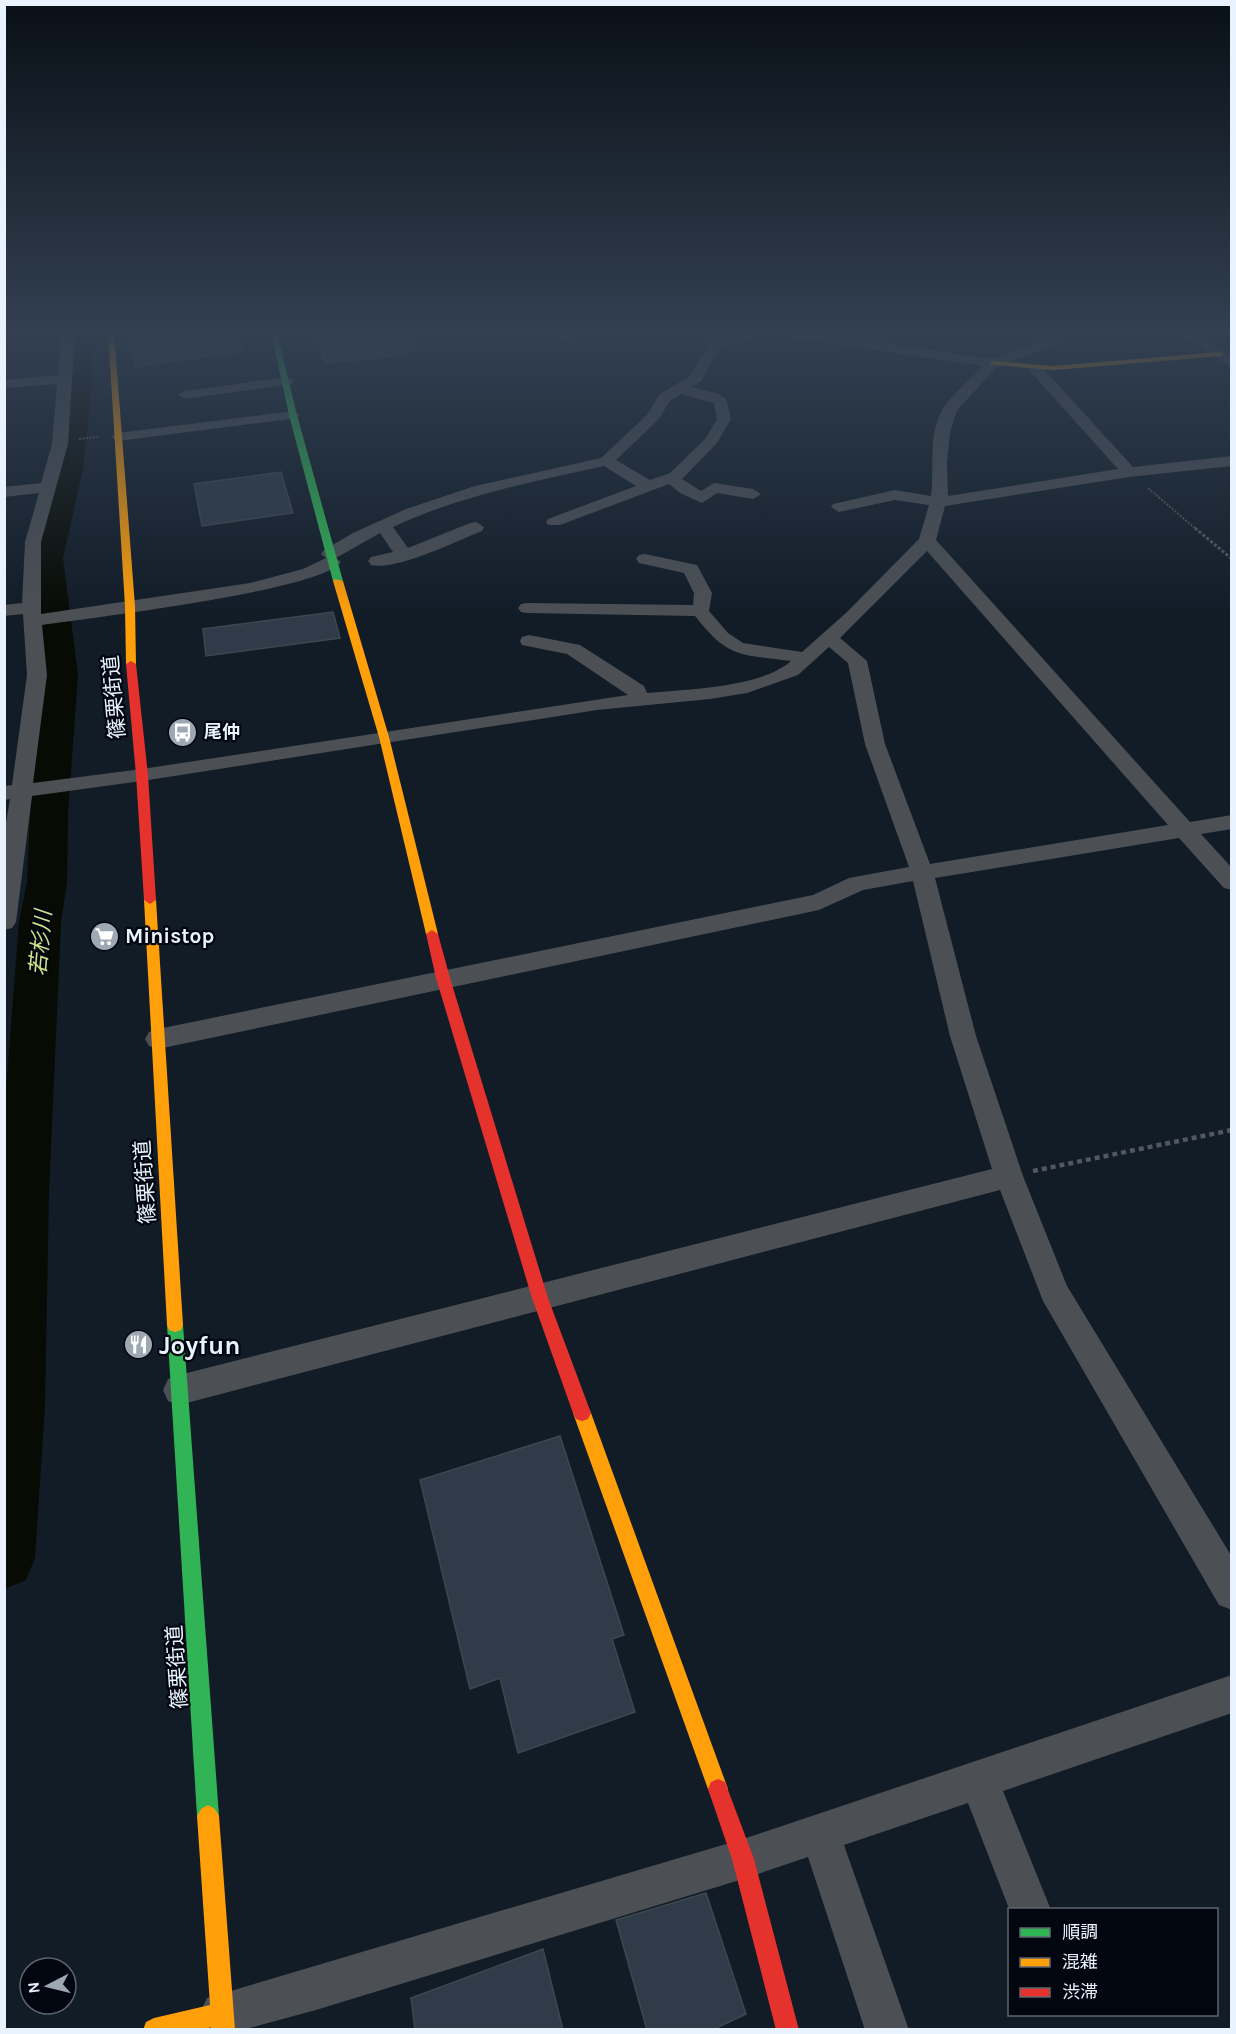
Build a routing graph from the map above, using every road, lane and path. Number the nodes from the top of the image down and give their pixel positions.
1 (61, 427) edge
2 (117, 427) edge
3 (194, 427) edge
4 (296, 427) edge
5 (643, 427) edge
6 (719, 427) edge
7 (945, 427) edge
8 (1088, 427) edge
9 (118, 436) junction
10 (60, 440) junction
11 (606, 461) junction
12 (1232, 461) edge
13 (1129, 472) junction
14 (670, 478) junction
15 (648, 486) junction
16 (49, 488) junction
17 (4, 492) edge
18 (753, 495) dead end
19 (938, 502) junction
20 (839, 507) dead end
21 (554, 522) dead end
22 (383, 526) junction
23 (476, 526) dead end
24 (927, 541) junction
25 (404, 555) junction
26 (331, 558) junction
27 (645, 559) dead end
28 (1232, 559) edge
29 (377, 561) dead end
30 (130, 606) junction
31 (528, 608) dead end
32 (4, 611) edge
33 (700, 611) junction
34 (32, 614) junction
35 (829, 638) junction
36 (529, 641) dead end
37 (806, 658) junction
38 (639, 700) junction
39 (384, 737) junction
40 (142, 775) junction
41 (13, 792) edge
42 (1232, 822) edge
43 (1182, 830) junction
44 (922, 872) junction
45 (1232, 883) edge
46 (4, 922) edge
47 (443, 978) junction
48 (158, 1039) junction
49 (1232, 1130) edge
50 (1009, 1176) junction
51 (540, 1298) junction
52 (179, 1390) junction
53 (1232, 1592) edge
54 (1232, 1694) edge
55 (978, 1780) junction
56 (820, 1833) junction
57 (743, 1859) junction
58 (1029, 1908) edge
59 (222, 2021) edge
60 (154, 2030) edge
61 (788, 2030) edge
62 (887, 2030) edge

1 - 10 street
2 - 9 street, 篠栗街道
3 - 9 street
4 - 26 street
5 - 11 street
6 - 14 street
7 - 19 street
8 - 13 street
9 - 10 path
9 - 30 street, 篠栗街道
10 - 16 street
11 - 15 street
11 - 22 street
12 - 13 street
13 - 19 street
13 - 28 path
14 - 15 street
14 - 18 street
15 - 21 street
16 - 17 street
16 - 34 street
19 - 20 street
19 - 24 street
22 - 25 street
22 - 26 street
23 - 25 street
24 - 35 street
24 - 43 street
25 - 29 street
26 - 30 street
26 - 39 street
27 - 33 street
30 - 34 street
30 - 40 street, 篠栗街道
31 - 33 street
32 - 34 street
33 - 37 street
34 - 41 street
35 - 37 street
35 - 44 street
36 - 38 street
37 - 38 street
38 - 39 street
39 - 40 street
39 - 47 street
40 - 41 street
40 - 48 street, 篠栗街道
41 - 46 street
42 - 43 street
43 - 44 street
43 - 45 street
44 - 47 street
44 - 50 street
47 - 48 street
47 - 51 street
48 - 52 street, 篠栗街道
49 - 50 path
50 - 51 street
50 - 53 street
51 - 52 street
51 - 57 street
52 - 59 street, 篠栗街道
54 - 55 street
55 - 56 street
55 - 58 street
56 - 57 street
56 - 62 street
57 - 59 street
57 - 61 street
59 - 60 street

